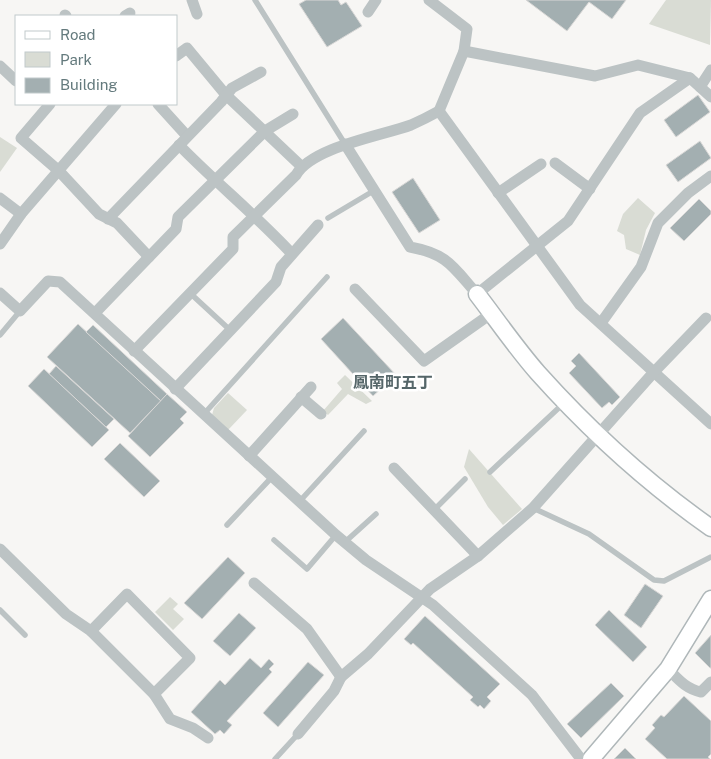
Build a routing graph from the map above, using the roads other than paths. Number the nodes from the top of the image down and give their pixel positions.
1 (192, 0) edge
2 (255, 0) edge
3 (376, 0) edge
4 (429, 0) edge
5 (368, 12) dead end
6 (197, 14) dead end
7 (464, 51) junction
8 (178, 55) edge
9 (0, 66) edge
10 (711, 70) edge
11 (261, 72) dead end
12 (690, 78) junction
13 (15, 80) edge
14 (700, 87) junction
15 (226, 95) junction
16 (711, 97) edge
17 (46, 105) edge
18 (115, 105) edge
19 (159, 105) edge
20 (439, 111) junction
21 (293, 114) dead end
22 (265, 131) junction
23 (183, 141) junction
24 (345, 144) junction
25 (555, 163) dead end
26 (541, 164) dead end
27 (301, 166) junction
28 (59, 171) junction
29 (711, 176) edge
30 (215, 181) junction
31 (590, 189) junction
32 (375, 190) junction
33 (498, 193) junction
34 (0, 198) edge
35 (21, 214) junction
36 (254, 216) junction
37 (328, 218) dead end
38 (108, 219) junction
39 (318, 225) dead end
40 (0, 244) edge
41 (538, 248) junction
42 (292, 254) junction
43 (149, 256) junction
44 (327, 277) dead end
45 (355, 289) dead end
46 (0, 293) edge
47 (191, 294) junction
48 (477, 294) junction
49 (20, 311) junction
50 (94, 313) junction
51 (492, 313) junction
52 (706, 318) dead end
53 (600, 323) junction
54 (230, 330) junction
55 (0, 334) edge
56 (134, 351) junction
57 (654, 372) junction
58 (311, 386) dead end
59 (176, 389) junction
60 (301, 397) junction
61 (565, 402) junction
62 (322, 414) dead end
63 (203, 415) junction
64 (711, 424) edge
65 (364, 431) dead end
66 (598, 437) junction
67 (249, 456) junction
68 (394, 468) dead end
69 (490, 472) dead end
70 (272, 477) junction
71 (465, 479) dead end
72 (299, 502) junction
73 (533, 508) junction
74 (434, 510) junction
75 (376, 514) dead end
76 (227, 525) dead end
77 (711, 528) edge
78 (340, 539) junction
79 (274, 540) dead end
80 (0, 549) edge
81 (478, 556) junction
82 (711, 557) edge
83 (254, 583) dead end
84 (423, 598) junction
85 (711, 599) edge
86 (0, 610) edge
87 (90, 631) junction
88 (25, 635) dead end
89 (668, 669) junction
90 (341, 677) junction
91 (711, 682) edge
92 (154, 694) junction
93 (298, 734) joint
94 (208, 738) dead end
95 (275, 759) edge
96 (581, 759) edge
97 (591, 759) edge

1 - 6 street
2 - 24 lane
3 - 5 street
4 - 7 street
7 - 12 street
7 - 20 street
8 - 15 street
9 - 13 street
10 - 14 street
11 - 15 street
12 - 14 street
12 - 31 street
14 - 16 street
15 - 22 street
15 - 23 street
17 - 28 street
18 - 28 street
19 - 23 street
20 - 24 street
20 - 33 street
21 - 22 street
22 - 27 street
22 - 30 street
23 - 30 street
23 - 38 street
24 - 27 street
24 - 32 street
25 - 31 street
26 - 33 street
27 - 36 street
28 - 35 street
28 - 38 street
29 - 53 street
30 - 36 street
30 - 43 street
31 - 41 street
32 - 37 lane
32 - 48 street
33 - 41 street
34 - 35 street
35 - 40 street
36 - 42 street
36 - 47 street
38 - 43 street
39 - 42 street
41 - 48 street
41 - 53 street
42 - 54 street
43 - 50 street
44 - 63 lane
45 - 51 street
46 - 49 street
47 - 54 lane
47 - 56 street
48 - 51 street
49 - 50 street
49 - 55 lane
50 - 56 street
51 - 61 street
52 - 57 street
53 - 57 street
54 - 59 street
56 - 59 street
57 - 64 street
57 - 66 street
58 - 60 street
59 - 63 street
60 - 62 street
60 - 67 street
61 - 66 street
61 - 69 lane
63 - 67 street
65 - 72 lane
66 - 73 street
66 - 77 street
67 - 70 street
68 - 74 street
70 - 72 street
70 - 76 lane
71 - 74 lane
72 - 78 street
73 - 81 street
73 - 82 lane
74 - 81 street
75 - 78 lane
78 - 79 lane
78 - 84 street
80 - 87 street
81 - 84 street
83 - 90 street
84 - 90 street
84 - 96 street
85 - 89 street
86 - 88 lane
87 - 92 street
87 - 92 street
89 - 91 street
89 - 97 street
90 - 93 street
92 - 94 street
93 - 95 lane

